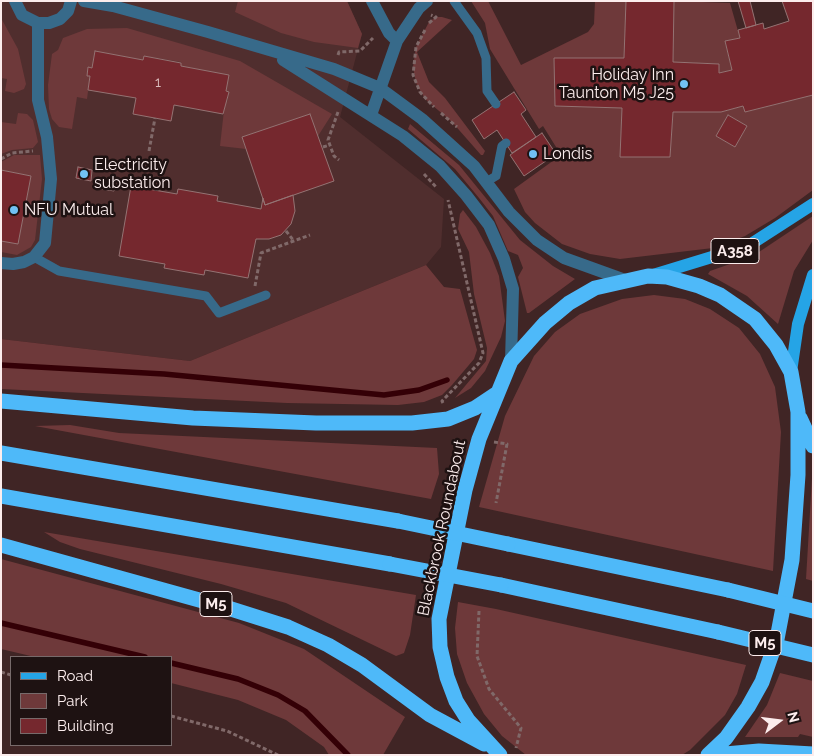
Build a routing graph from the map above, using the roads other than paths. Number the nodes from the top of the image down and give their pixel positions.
1 (15, 1) edge
2 (71, 1) edge
3 (84, 1) edge
4 (372, 1) edge
5 (454, 1) edge
6 (423, 5) edge
7 (38, 23) junction
8 (396, 41) junction
9 (268, 51) junction
10 (380, 88) junction
11 (496, 104) dead end
12 (371, 115) junction
13 (506, 143) dead end
14 (486, 182) junction
15 (813, 204) edge
16 (34, 257) junction
17 (1, 262) edge
18 (813, 275) edge
19 (648, 276) junction
20 (625, 280) junction
21 (266, 295) dead end
22 (511, 361) junction
23 (790, 372) junction
24 (496, 394) junction
25 (1, 401) edge
26 (798, 412) junction
27 (813, 446) edge
28 (1, 453) edge
29 (1, 496) edge
30 (1, 545) edge
31 (813, 611) edge
32 (813, 655) edge
33 (494, 752) edge
34 (813, 754) edge
35 (708, 755) edge
36 (714, 755) edge

1 - 7 street
2 - 7 street
3 - 9 street
4 - 8 street
5 - 11 lane
6 - 8 street
7 - 16 street
8 - 10 street
9 - 10 street
9 - 12 street
10 - 12 street
10 - 14 street
12 - 22 street
13 - 14 lane
14 - 20 street
15 - 19 main road, A358
16 - 17 street
16 - 21 lane
18 - 23 main road
19 - 20 highway, Blackbrook Roundabout
19 - 23 highway, Blackbrook Roundabout
20 - 22 highway, Blackbrook Roundabout
22 - 24 highway, Blackbrook Roundabout
23 - 26 highway, Blackbrook Roundabout
24 - 25 highway
24 - 33 highway, Blackbrook Roundabout
26 - 27 highway
26 - 35 highway, Blackbrook Roundabout
28 - 31 highway, bridge
29 - 32 highway, M5, bridge
30 - 33 highway, M5
34 - 36 highway

